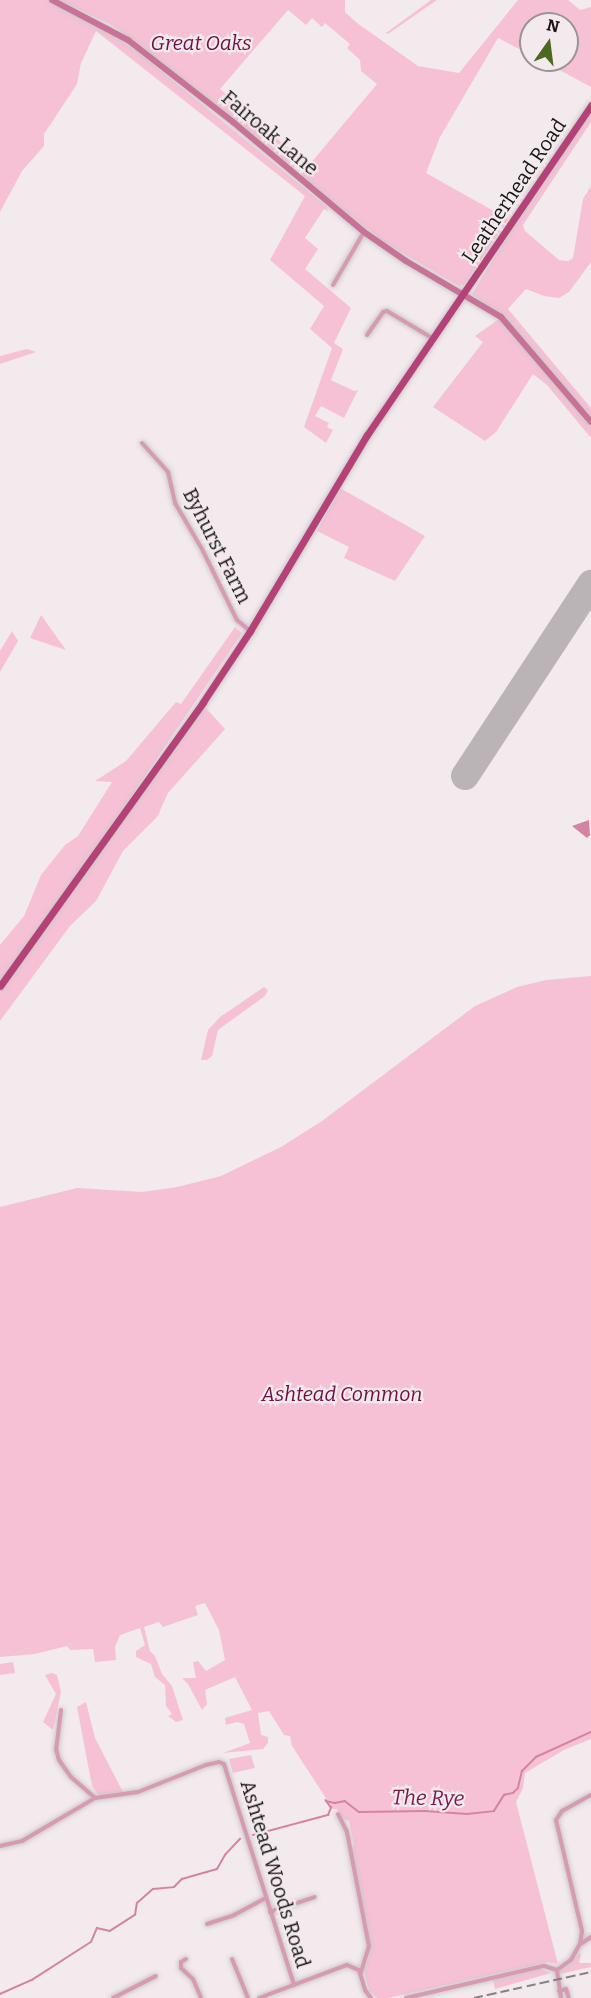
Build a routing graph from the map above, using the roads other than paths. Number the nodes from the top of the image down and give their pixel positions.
1 (52, 0) edge
2 (591, 105) edge
3 (364, 232) junction
4 (333, 285) dead end
5 (465, 295) junction
6 (367, 335) dead end
7 (433, 339) junction
8 (591, 422) edge
9 (142, 443) dead end
10 (250, 631) junction
11 (0, 986) edge
12 (61, 1710) dead end
13 (591, 1795) edge
14 (95, 1798) junction
15 (338, 1814) dead end
16 (0, 1846) edge
17 (315, 1897) dead end
18 (266, 1898) junction
19 (270, 1912) junction
20 (207, 1924) dead end
21 (582, 1931) junction
22 (591, 1936) edge
23 (580, 1944) junction
24 (186, 1959) dead end
25 (232, 1959) dead end
26 (557, 1970) junction
27 (361, 1972) junction
28 (156, 1976) dead end
29 (294, 1985) junction
30 (559, 1991) junction
31 (370, 1997) edge
32 (113, 1998) edge
33 (201, 1998) edge
34 (248, 1998) edge
35 (259, 1998) edge
36 (406, 1998) edge
37 (561, 1998) edge
38 (569, 1998) edge

1 - 3 main road, Fairoak Lane
2 - 5 highway, Leatherhead Road
3 - 4 street
3 - 5 main road, Fairoak Lane
5 - 7 highway, Leatherhead Road
5 - 8 main road, Fairoak Lane
6 - 7 street
7 - 10 highway, Leatherhead Road
9 - 10 street, Byhurst Farm
10 - 11 highway, Leatherhead Road
12 - 14 street
13 - 21 street
14 - 16 street, Ashtead Woods Road
14 - 18 street, Ashtead Woods Road
15 - 27 street
17 - 19 street
18 - 19 street, Ashtead Woods Road
18 - 20 street
19 - 29 street, Ashtead Woods Road
21 - 22 street
21 - 23 street
22 - 23 street
23 - 26 street
24 - 33 street
25 - 34 street
26 - 30 street
26 - 36 street
27 - 29 street
27 - 31 street
28 - 32 street
29 - 35 street
30 - 37 street
30 - 38 street

